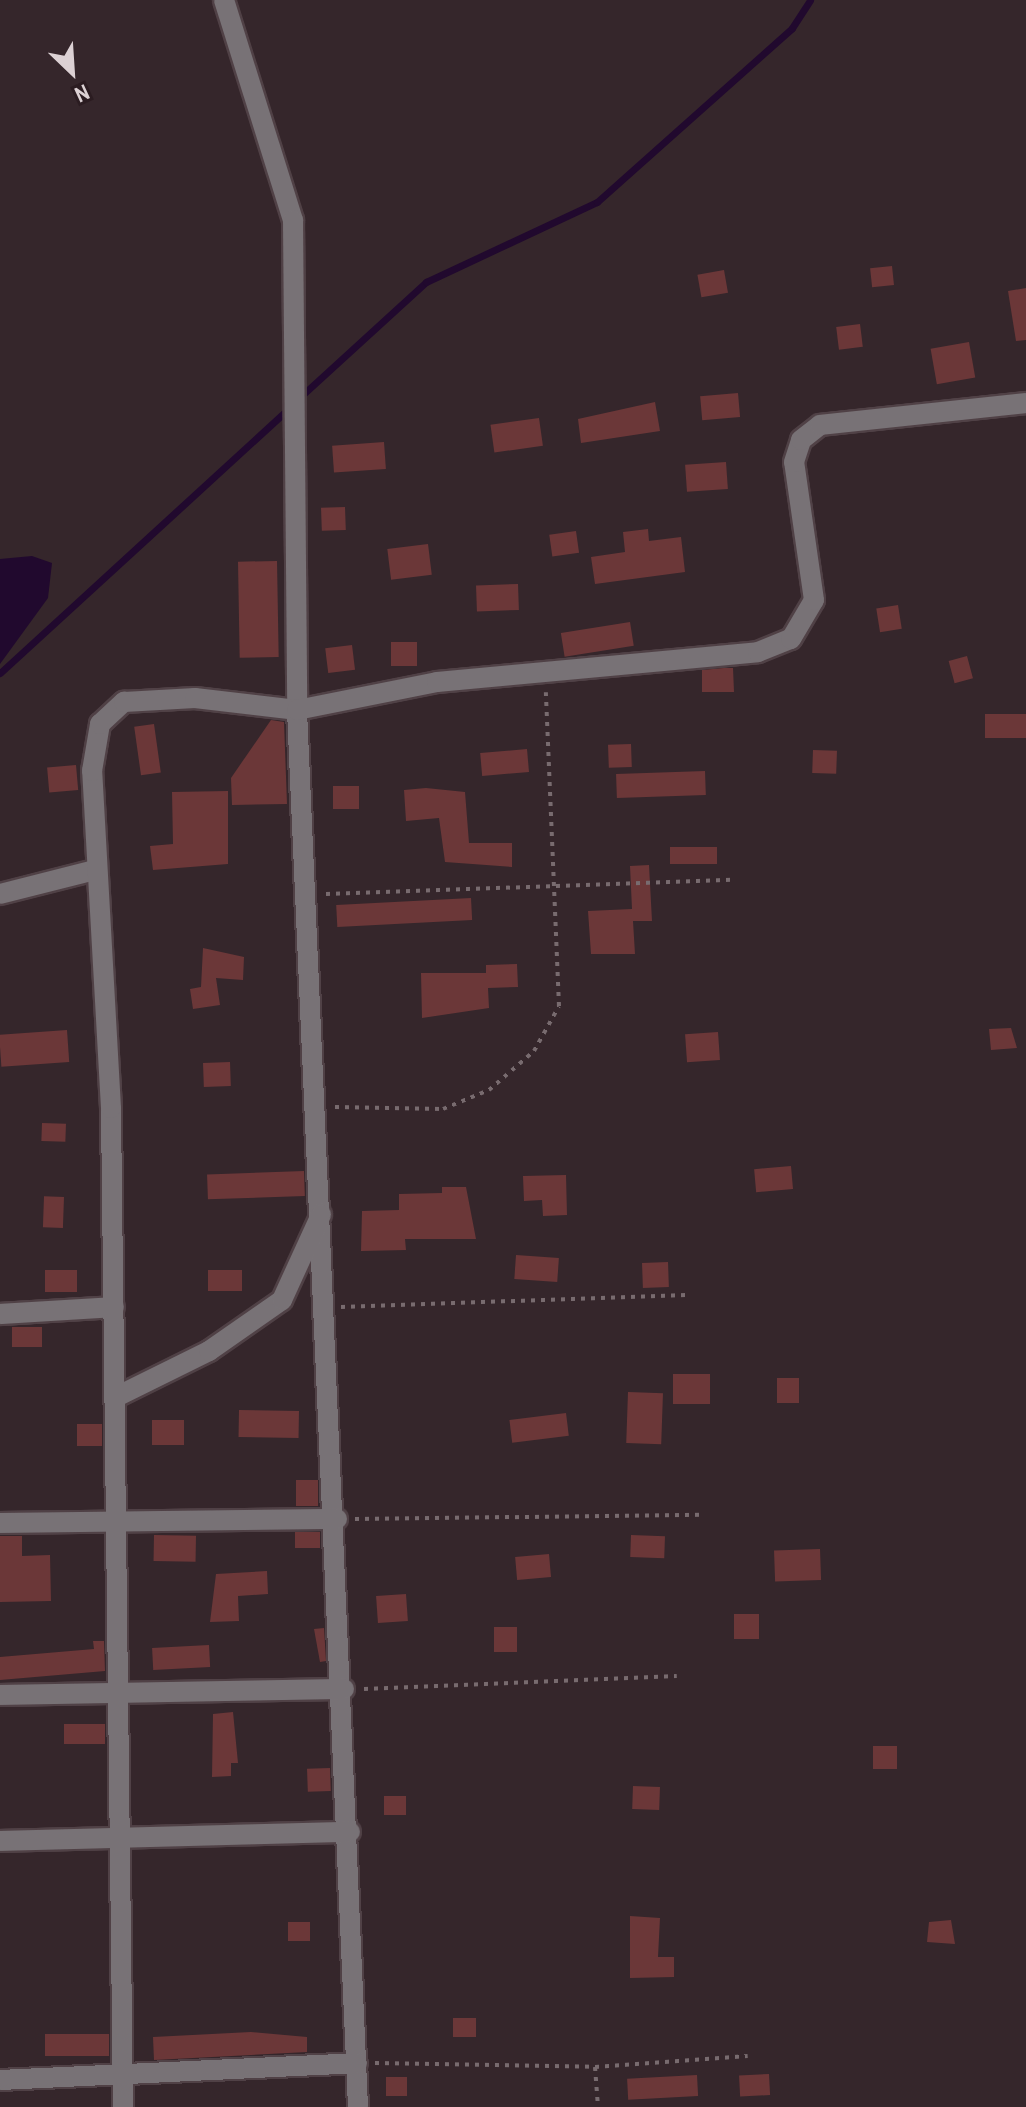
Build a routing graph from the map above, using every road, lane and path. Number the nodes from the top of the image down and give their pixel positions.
1 (224, 0) edge
2 (1026, 403) edge
3 (545, 669) junction
4 (297, 710) junction
5 (95, 870) junction
6 (732, 880) dead end
7 (552, 891) junction
8 (0, 894) edge
9 (306, 894) junction
10 (317, 1107) junction
11 (322, 1211) junction
12 (686, 1295) dead end
13 (114, 1307) junction
14 (327, 1307) junction
15 (0, 1314) edge
16 (114, 1398) junction
17 (703, 1515) dead end
18 (337, 1519) junction
19 (116, 1520) junction
20 (0, 1523) edge
21 (677, 1676) dead end
22 (344, 1689) junction
23 (0, 1695) edge
24 (118, 1695) junction
25 (350, 1832) junction
26 (120, 1840) junction
27 (0, 1841) edge
28 (748, 2056) dead end
29 (357, 2063) junction
30 (595, 2067) junction
31 (123, 2077) junction
32 (0, 2080) edge
33 (123, 2107) edge
34 (358, 2107) edge
35 (598, 2107) edge

1 - 4 street
2 - 3 street
3 - 4 street
3 - 7 path
4 - 5 street
4 - 9 street
5 - 8 street
5 - 13 street
6 - 7 path
7 - 9 path
7 - 10 path
9 - 10 street
10 - 11 street
11 - 14 street
11 - 16 street
12 - 14 path
13 - 15 street
13 - 16 street
14 - 18 street
16 - 19 street
17 - 18 path
18 - 19 street
18 - 22 street
19 - 20 street
19 - 24 street
21 - 22 path
22 - 24 street
22 - 25 street
23 - 24 street
24 - 26 street
25 - 26 street
25 - 29 street
26 - 27 street
26 - 31 street
28 - 30 path
29 - 30 path
29 - 31 street
29 - 34 street
30 - 35 path
31 - 32 street
31 - 33 street

